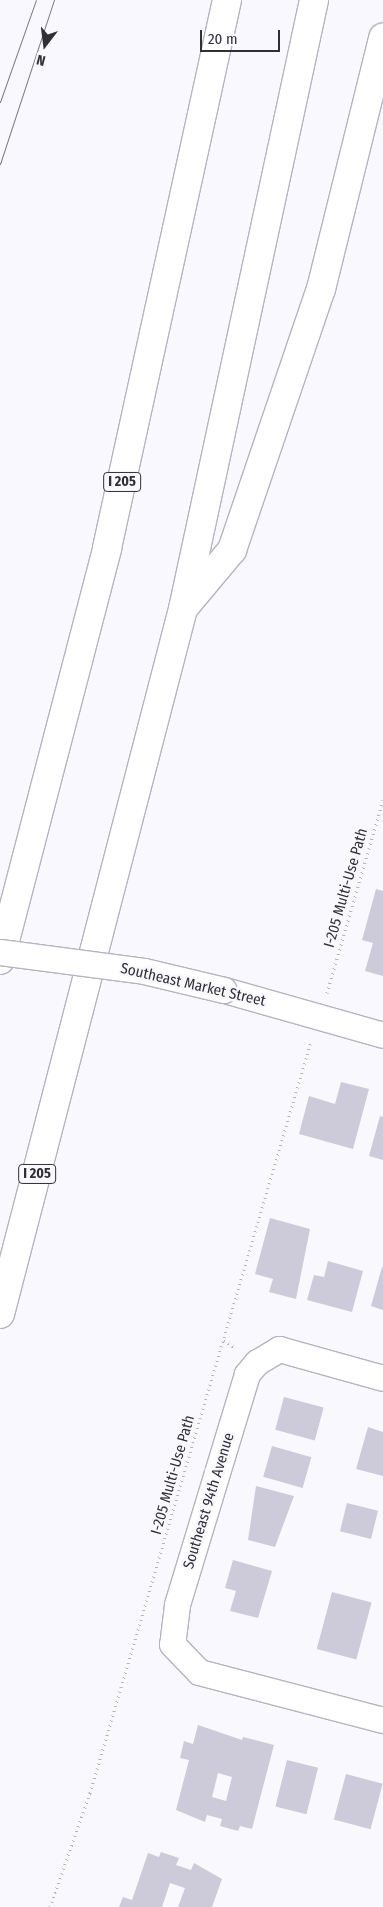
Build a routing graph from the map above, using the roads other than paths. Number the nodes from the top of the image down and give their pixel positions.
1 (227, 0) edge
2 (314, 0) edge
3 (383, 38) edge
4 (183, 609) junction
5 (0, 952) edge
6 (0, 960) edge
7 (383, 1035) edge
8 (0, 1314) edge
9 (383, 1378) edge
10 (383, 1720) edge

1 - 6 highway, I 205
2 - 4 highway, I 205
3 - 4 highway
4 - 8 highway, I 205
5 - 7 street, Southeast Market Street, bridge
9 - 10 street, Southeast 94th Avenue

